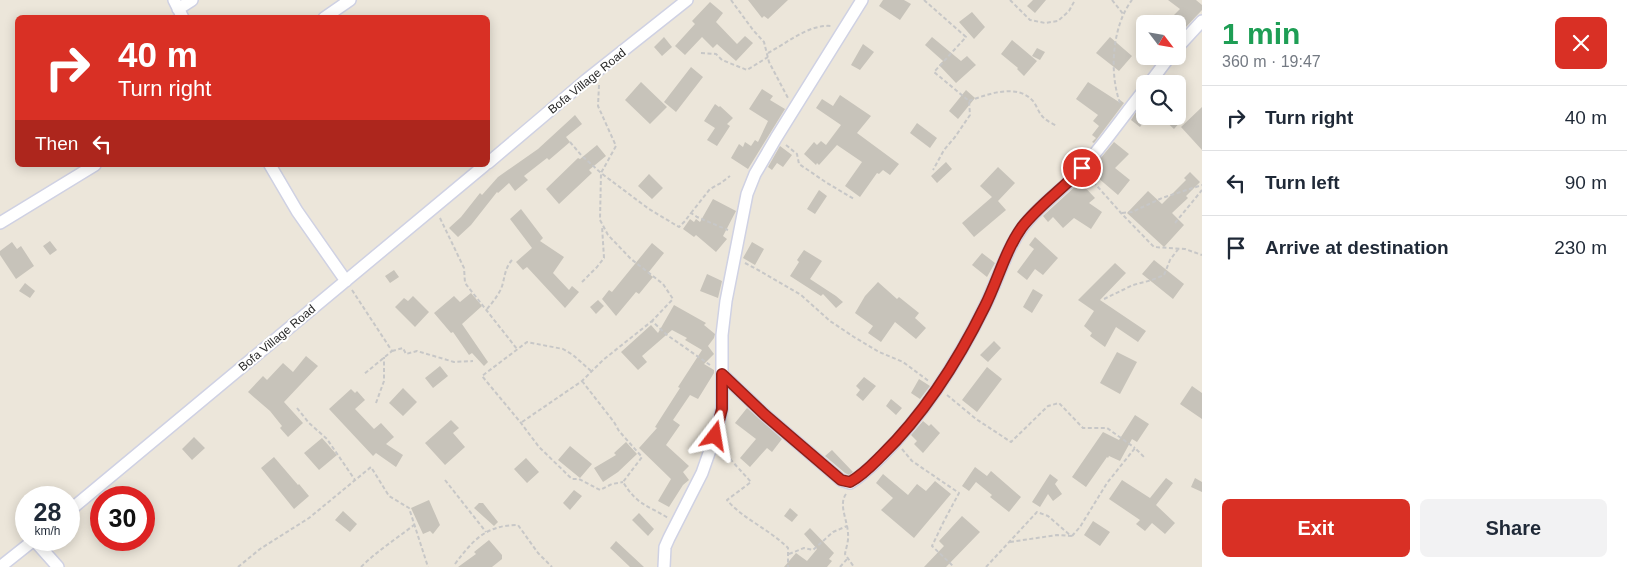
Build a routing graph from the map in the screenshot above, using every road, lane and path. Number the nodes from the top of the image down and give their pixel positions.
1 (192, 0) edge
2 (350, 0) edge
3 (687, 0) edge
4 (731, 0) edge
5 (862, 0) edge
6 (924, 0) edge
7 (1010, 0) edge
8 (1075, 0) edge
9 (1112, 0) edge
10 (1132, 0) edge
11 (178, 9) edge
12 (328, 15) edge
13 (1124, 15) junction
14 (1202, 21) edge
15 (843, 28) junction
16 (1186, 38) edge
17 (701, 53) dead end
18 (767, 55) junction
19 (599, 70) junction
20 (1136, 100) edge
21 (969, 101) junction
22 (794, 109) junction
23 (1125, 114) junction
24 (1057, 126) dead end
25 (776, 138) junction
26 (570, 142) dead end
27 (490, 161) edge
28 (92, 167) edge
29 (271, 167) edge
30 (482, 167) edge
31 (1082, 168) junction
32 (933, 170) dead end
33 (601, 173) junction
34 (730, 176) dead end
35 (1202, 185) edge
36 (1202, 190) edge
37 (854, 199) dead end
38 (435, 207) junction
39 (691, 213) junction
40 (1121, 214) junction
41 (0, 223) edge
42 (602, 223) junction
43 (1175, 223) dead end
44 (740, 235) junction
45 (1179, 248) junction
46 (1202, 255) edge
47 (734, 258) junction
48 (512, 260) dead end
49 (346, 282) junction
50 (582, 282) dead end
51 (1104, 298) dead end
52 (487, 309) junction
53 (652, 321) junction
54 (517, 349) junction
55 (392, 350) junction
56 (384, 357) junction
57 (474, 361) dead end
58 (591, 371) junction
59 (722, 374) junction
60 (363, 375) dead end
61 (582, 381) junction
62 (938, 388) junction
63 (376, 403) dead end
64 (297, 408) dead end
65 (521, 422) junction
66 (715, 436) junction
67 (896, 442) junction
68 (1135, 448) junction
69 (1144, 457) dead end
70 (856, 479) junction
71 (355, 480) junction
72 (445, 480) dead end
73 (623, 482) junction
74 (80, 502) edge
75 (676, 523) junction
76 (414, 525) junction
77 (847, 526) junction
78 (486, 532) junction
79 (1072, 536) junction
80 (1009, 542) junction
81 (20, 551) edge
82 (44, 551) edge
83 (788, 554) junction
84 (848, 558) junction
85 (455, 564) dead end
86 (0, 567) edge
87 (58, 567) edge
88 (238, 567) edge
89 (361, 567) edge
90 (428, 567) edge
91 (552, 567) edge
92 (664, 567) edge
93 (788, 567) edge
94 (840, 567) edge
95 (854, 567) edge
96 (954, 567) edge
97 (986, 567) edge

1 - 11 street
2 - 12 street
3 - 19 street, Bofa Village Road
4 - 18 path
5 - 15 street
6 - 21 path
7 - 8 path
9 - 13 path
10 - 13 path
13 - 23 path
14 - 16 street
15 - 18 path
15 - 22 street
17 - 18 path
18 - 22 path
19 - 27 street, Bofa Village Road
19 - 33 path
20 - 23 street
21 - 24 path
21 - 32 path
22 - 25 street
23 - 31 street
25 - 37 path
25 - 44 street
26 - 33 path
28 - 41 street
29 - 49 street
30 - 38 street, Bofa Village Road
31 - 40 path
31 - 62 street
33 - 39 path
33 - 42 path
34 - 39 path
35 - 40 path
36 - 43 path
38 - 49 street, Bofa Village Road
38 - 52 path
39 - 44 path
40 - 45 path
42 - 50 path
42 - 53 path
44 - 47 street
45 - 46 path
45 - 51 path
47 - 59 street
47 - 62 path
48 - 52 path
49 - 55 path
49 - 74 street, Bofa Village Road
52 - 54 path
53 - 58 path
53 - 59 path
54 - 58 path
54 - 65 path
55 - 56 path
55 - 57 path
56 - 60 path
56 - 63 path
58 - 61 path
59 - 66 street
59 - 70 street
61 - 65 path
61 - 73 path
62 - 67 street
62 - 68 path
64 - 71 path
65 - 73 path
66 - 75 street
66 - 83 path
67 - 70 street
67 - 96 path
68 - 69 path
68 - 79 path
70 - 77 path
71 - 76 path
71 - 88 path
72 - 78 path
73 - 75 path
75 - 92 street
76 - 89 path
76 - 90 path
77 - 83 path
77 - 84 path
78 - 85 path
78 - 91 path
79 - 80 path
79 - 80 path
80 - 97 path
81 - 86 street
82 - 87 street
83 - 93 path
84 - 94 path
84 - 95 path

